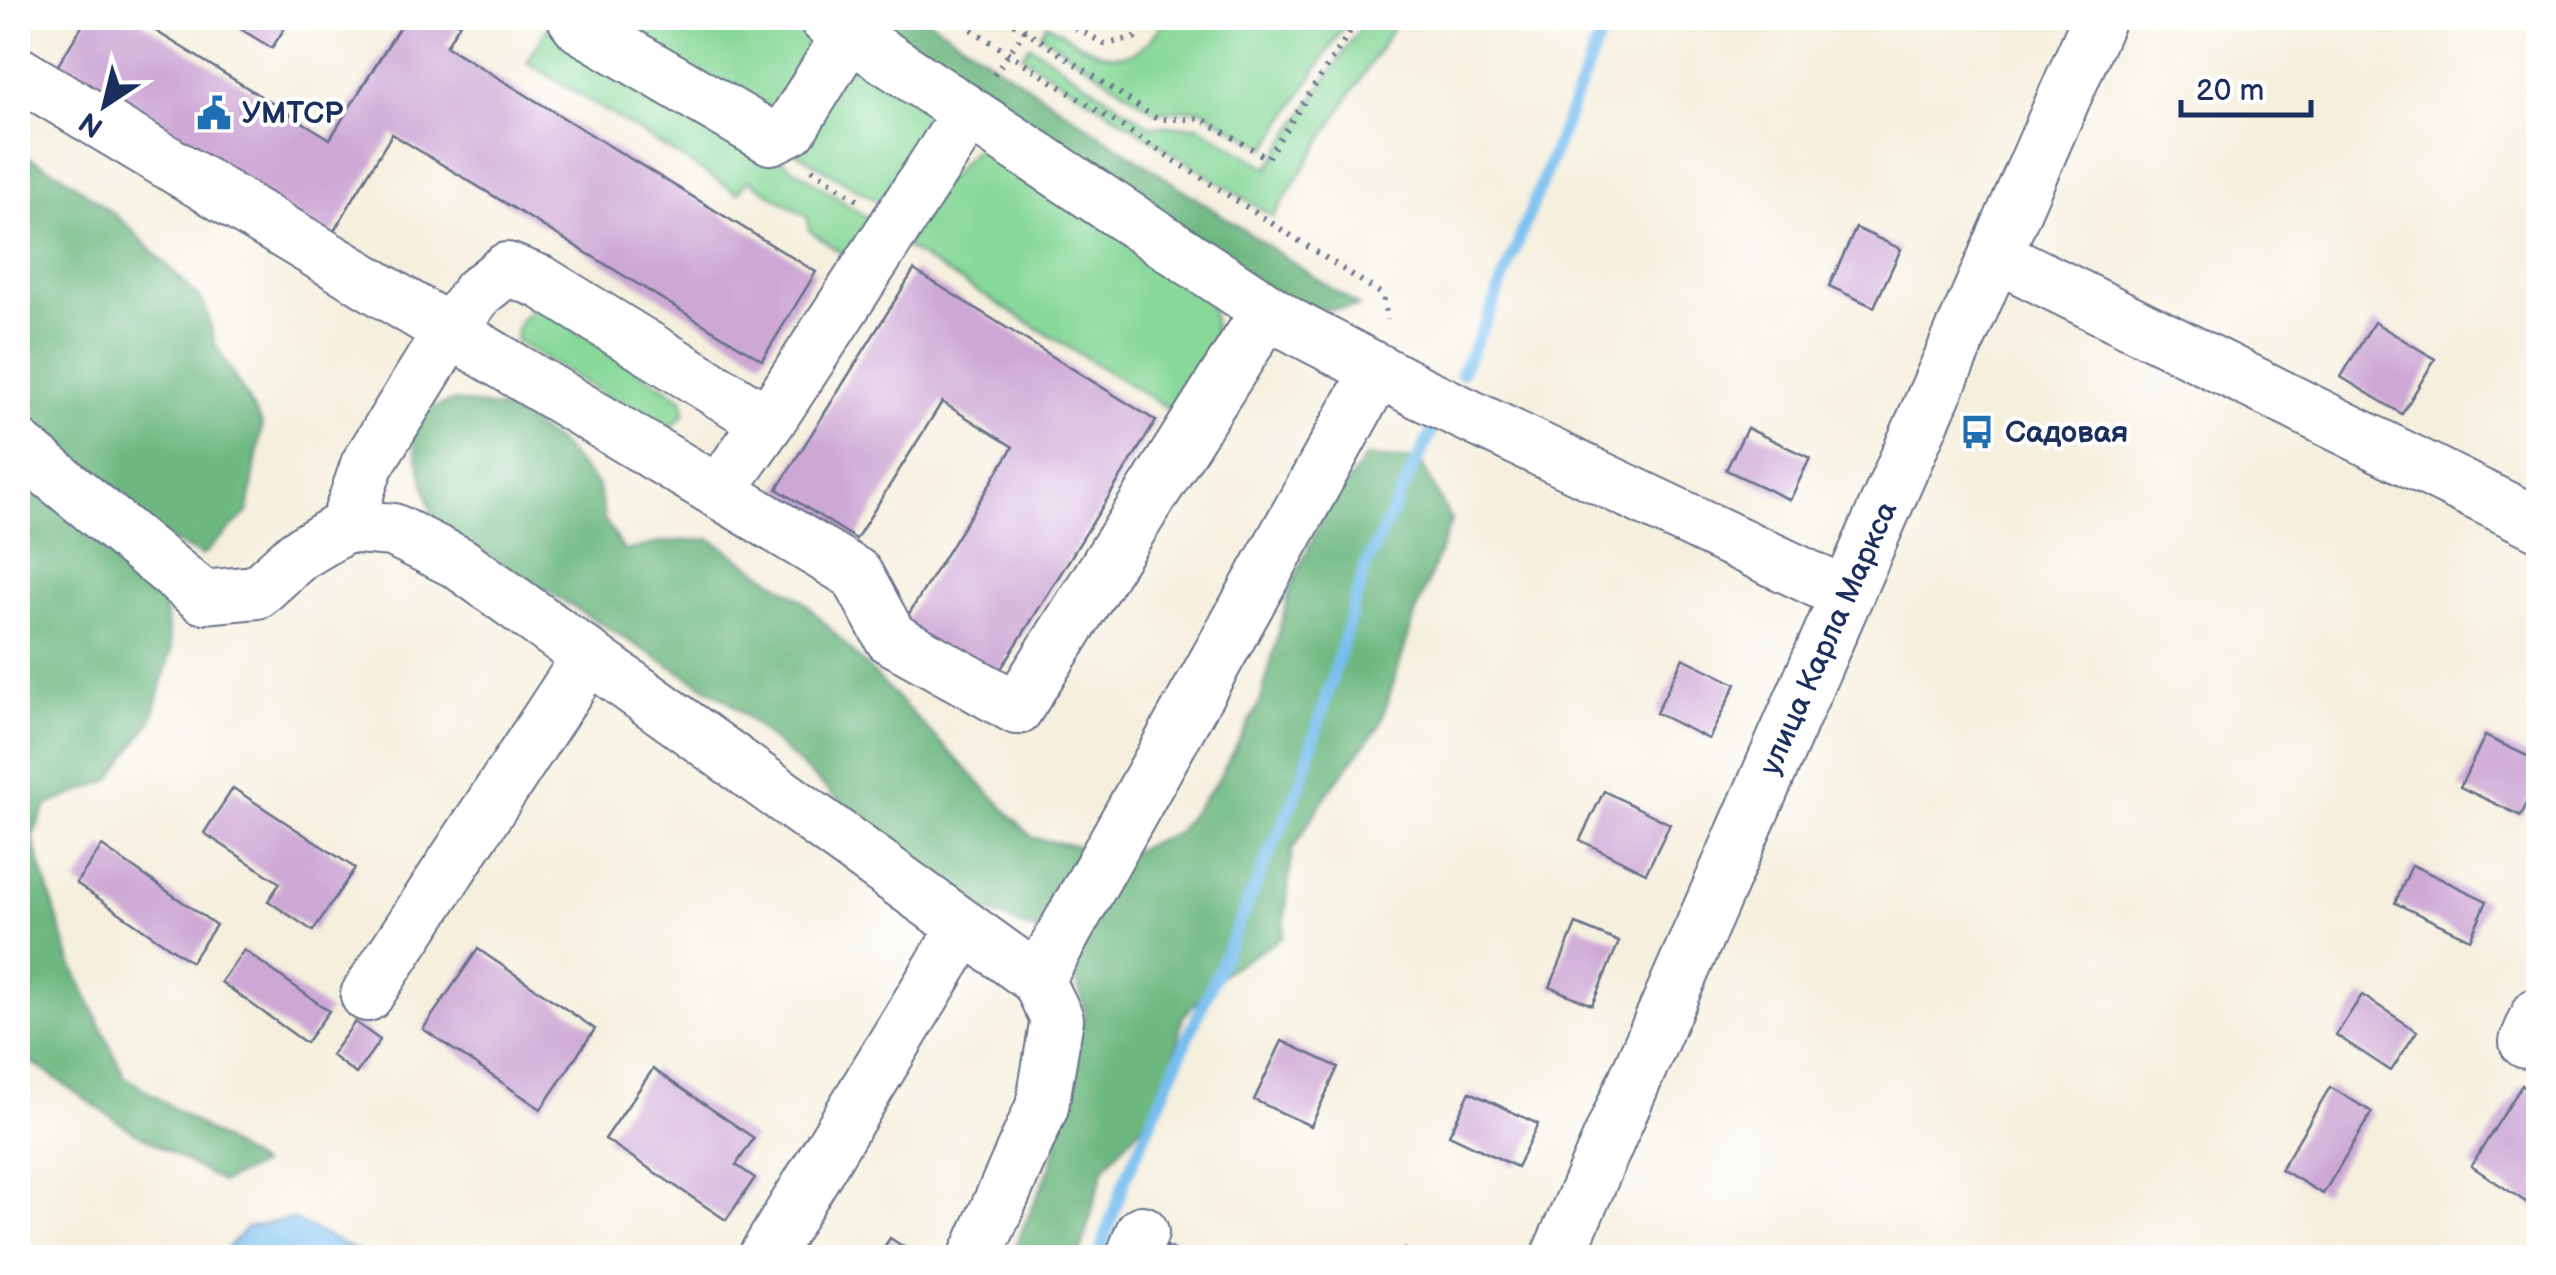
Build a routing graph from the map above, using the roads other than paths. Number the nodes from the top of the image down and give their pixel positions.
1 (574, 18) edge
2 (2099, 18) edge
3 (837, 26) edge
4 (18, 73) edge
5 (968, 114) junction
6 (1995, 254) junction
7 (1268, 310) junction
8 (450, 332) junction
9 (1378, 370) junction
10 (768, 422) junction
11 (18, 446) edge
12 (718, 492) junction
13 (2538, 524) edge
14 (346, 526) junction
15 (1847, 595) junction
16 (589, 656) junction
17 (965, 927) junction
18 (1038, 980) junction
19 (366, 995) dead end
20 (764, 1258) edge
21 (975, 1258) edge
22 (1557, 1258) edge

1 - 3 street
2 - 6 street, улица Карла Маркса
3 - 5 street
4 - 8 street
5 - 7 street
5 - 10 street
6 - 13 street
6 - 15 street, улица Карла Маркса
7 - 9 street
7 - 12 street
8 - 10 street
8 - 12 street
8 - 14 street
9 - 15 street
9 - 18 street
10 - 12 street
11 - 14 street
14 - 16 street
15 - 22 street, улица Карла Маркса
16 - 17 street
16 - 19 street
17 - 18 street
17 - 20 street
18 - 21 street

